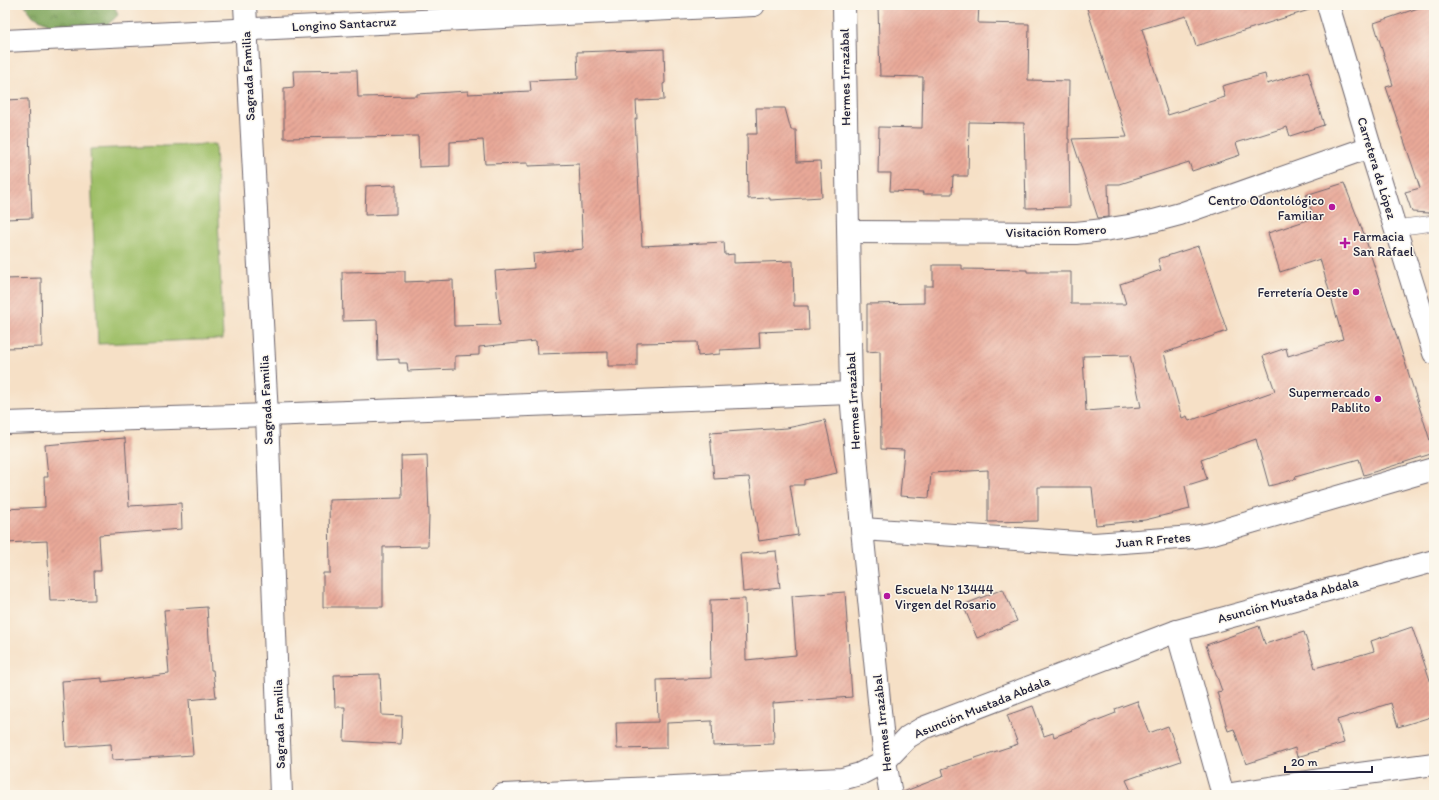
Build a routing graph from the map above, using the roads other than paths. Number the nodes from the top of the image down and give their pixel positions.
1 (245, 5) edge
2 (754, 5) edge
3 (844, 5) edge
4 (1328, 5) edge
5 (246, 29) junction
6 (5, 41) edge
7 (1370, 147) junction
8 (1434, 224) edge
9 (1395, 228) junction
10 (849, 232) junction
11 (1430, 322) edge
12 (1434, 353) edge
13 (851, 393) junction
14 (267, 415) junction
15 (5, 423) edge
16 (1434, 469) edge
17 (862, 529) junction
18 (1434, 561) edge
19 (1177, 630) junction
20 (886, 761) junction
21 (1434, 764) edge
22 (1352, 775) junction
23 (281, 795) edge
24 (503, 795) edge
25 (891, 795) edge
26 (1224, 795) edge
27 (1338, 795) edge

1 - 5 street, Sagrada Familia
2 - 5 street, Longino Santacruz
3 - 10 street, Hermes Irrazábal
4 - 7 street, Carretera de López
5 - 6 street, Longino Santacruz
5 - 14 street, Sagrada Familia
7 - 9 street, Carretera de López
7 - 10 street, Visitación Romero
8 - 9 lane
9 - 11 street, Carretera de López
10 - 13 street, Hermes Irrazábal
11 - 12 street, Carretera de López
13 - 14 street
13 - 17 street, Hermes Irrazábal
14 - 15 street
14 - 23 street, Sagrada Familia
16 - 17 street, Juan R Fretes
17 - 20 street, Hermes Irrazábal
18 - 19 street, Asunción Mustada Abdala
19 - 20 street, Asunción Mustada Abdala
19 - 26 street
20 - 24 street, Asunción Mustada Abdala
20 - 25 street, Hermes Irrazábal
21 - 22 street
22 - 26 street
22 - 27 street

